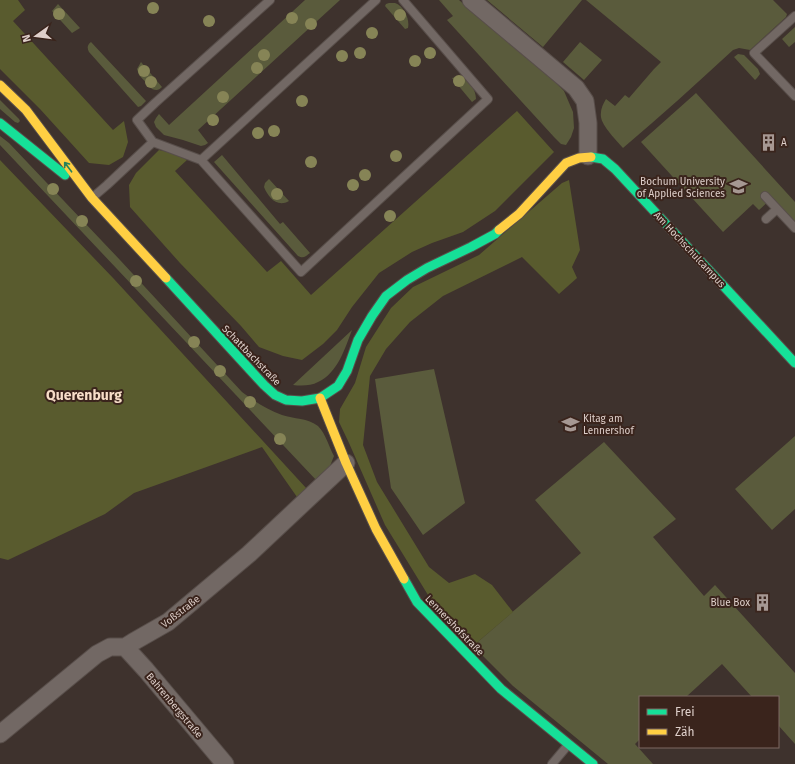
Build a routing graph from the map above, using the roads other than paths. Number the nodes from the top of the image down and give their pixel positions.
1 (270, 0) edge
2 (376, 0) edge
3 (403, 0) edge
4 (471, 0) edge
5 (795, 16) edge
6 (0, 85) edge
7 (795, 96) edge
8 (0, 123) edge
9 (153, 142) junction
10 (588, 156) junction
11 (201, 160) junction
12 (765, 196) dead end
13 (92, 198) junction
14 (777, 209) junction
15 (766, 219) dead end
16 (795, 228) edge
17 (795, 363) edge
18 (320, 398) junction
19 (346, 463) junction
20 (125, 647) junction
21 (0, 734) edge
22 (569, 745) junction
23 (225, 764) edge
24 (552, 764) edge
25 (592, 764) edge

1 - 9 lane
2 - 11 lane
3 - 11 lane
4 - 10 street
5 - 7 lane
13 -> 6 street, Schattbachstraße
8 - 13 street, Schattbachstraße
9 - 11 lane
9 - 13 lane
10 - 17 street, Am Hochschulcampus
10 - 18 street, Schattbachstraße
12 - 14 lane
13 - 18 street, Schattbachstraße
14 - 15 lane
14 - 16 lane
18 - 19 street, Lennershofstraße
19 - 20 street, Voßstraße
19 - 22 street, Lennershofstraße
20 - 21 street, Voßstraße
20 - 23 street, Bahrenbergstraße
22 - 24 lane
22 - 25 street, Lennershofstraße

